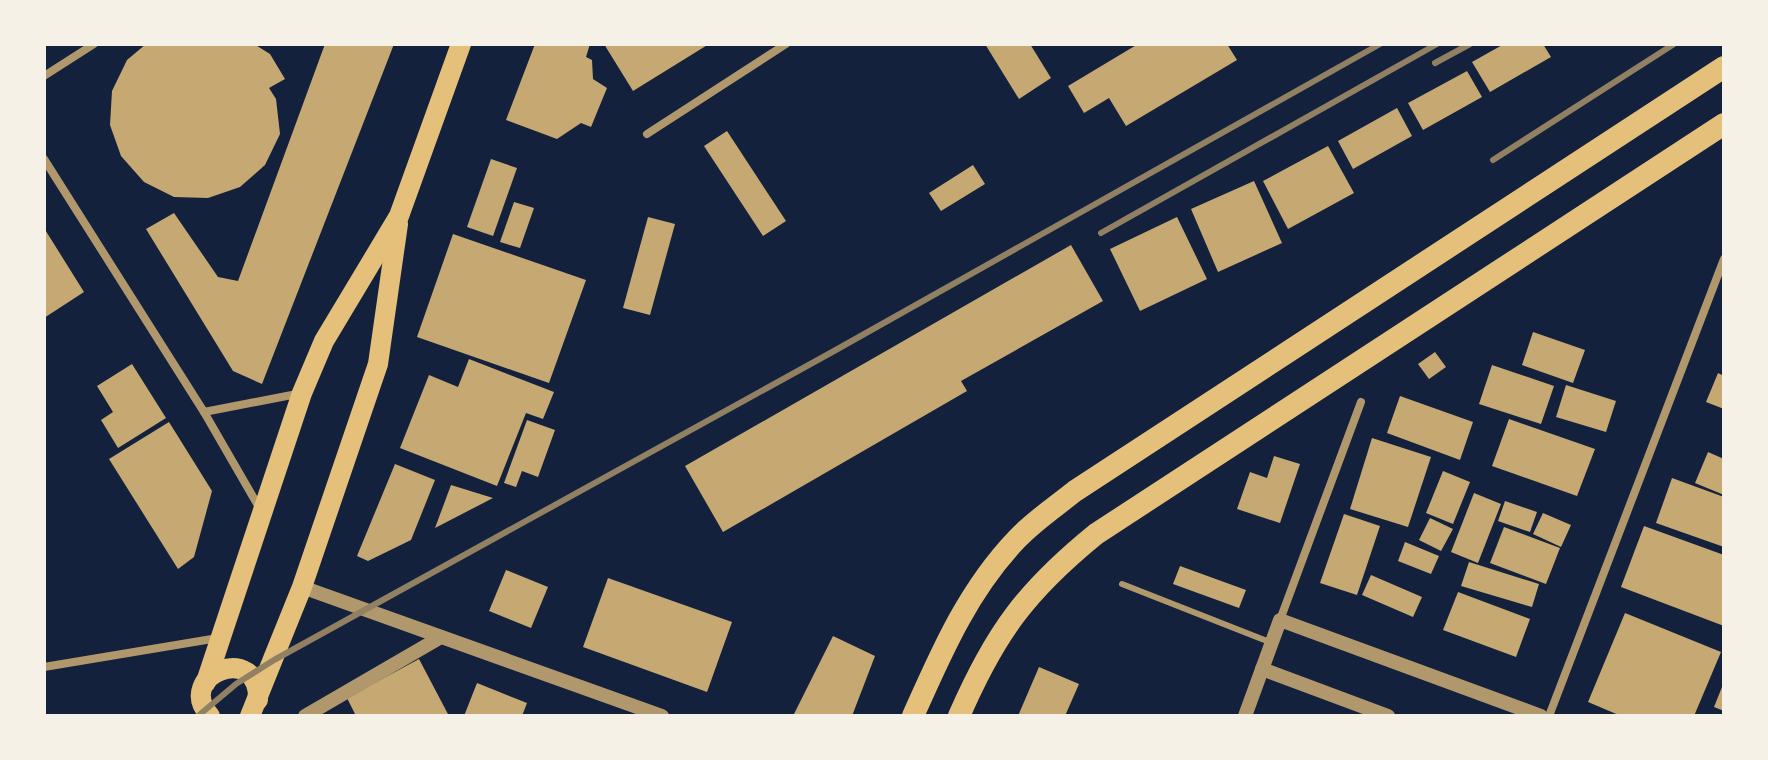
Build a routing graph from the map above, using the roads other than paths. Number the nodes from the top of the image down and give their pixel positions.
1 (94, 44) edge
2 (461, 44) edge
3 (786, 44) edge
4 (1724, 67) edge
5 (44, 76) edge
6 (1724, 124) edge
7 (647, 134) dead end
8 (44, 159) edge
9 (399, 216) junction
10 (1724, 259) edge
11 (302, 393) junction
12 (1361, 402) dead end
13 (204, 412) junction
14 (261, 513) junction
15 (1122, 584) dead end
16 (302, 587) junction
17 (1280, 620) junction
18 (219, 637) junction
19 (441, 637) junction
20 (1272, 643) junction
21 (44, 667) edge
22 (1262, 669) junction
23 (204, 686) junction
24 (254, 710) edge
25 (191, 716) edge
26 (210, 716) edge
27 (305, 716) edge
28 (662, 716) edge
29 (913, 716) edge
30 (959, 716) edge
31 (1245, 716) edge
32 (1388, 716) edge
33 (1541, 716) edge
34 (1549, 716) edge

1 - 5 street
2 - 9 main road
3 - 7 street
4 - 29 highway
6 - 30 highway
8 - 13 street
9 - 11 main road
9 - 16 main road
10 - 34 street
11 - 13 street
11 - 14 main road
12 - 17 street
13 - 14 street
14 - 18 main road
15 - 20 lane
16 - 19 street
16 - 24 main road
17 - 20 street
17 - 33 street
18 - 21 street
18 - 23 main road
19 - 27 street
19 - 28 street
20 - 22 street
22 - 31 street
22 - 32 street
23 - 24 main road
23 - 25 main road
23 - 26 main road

